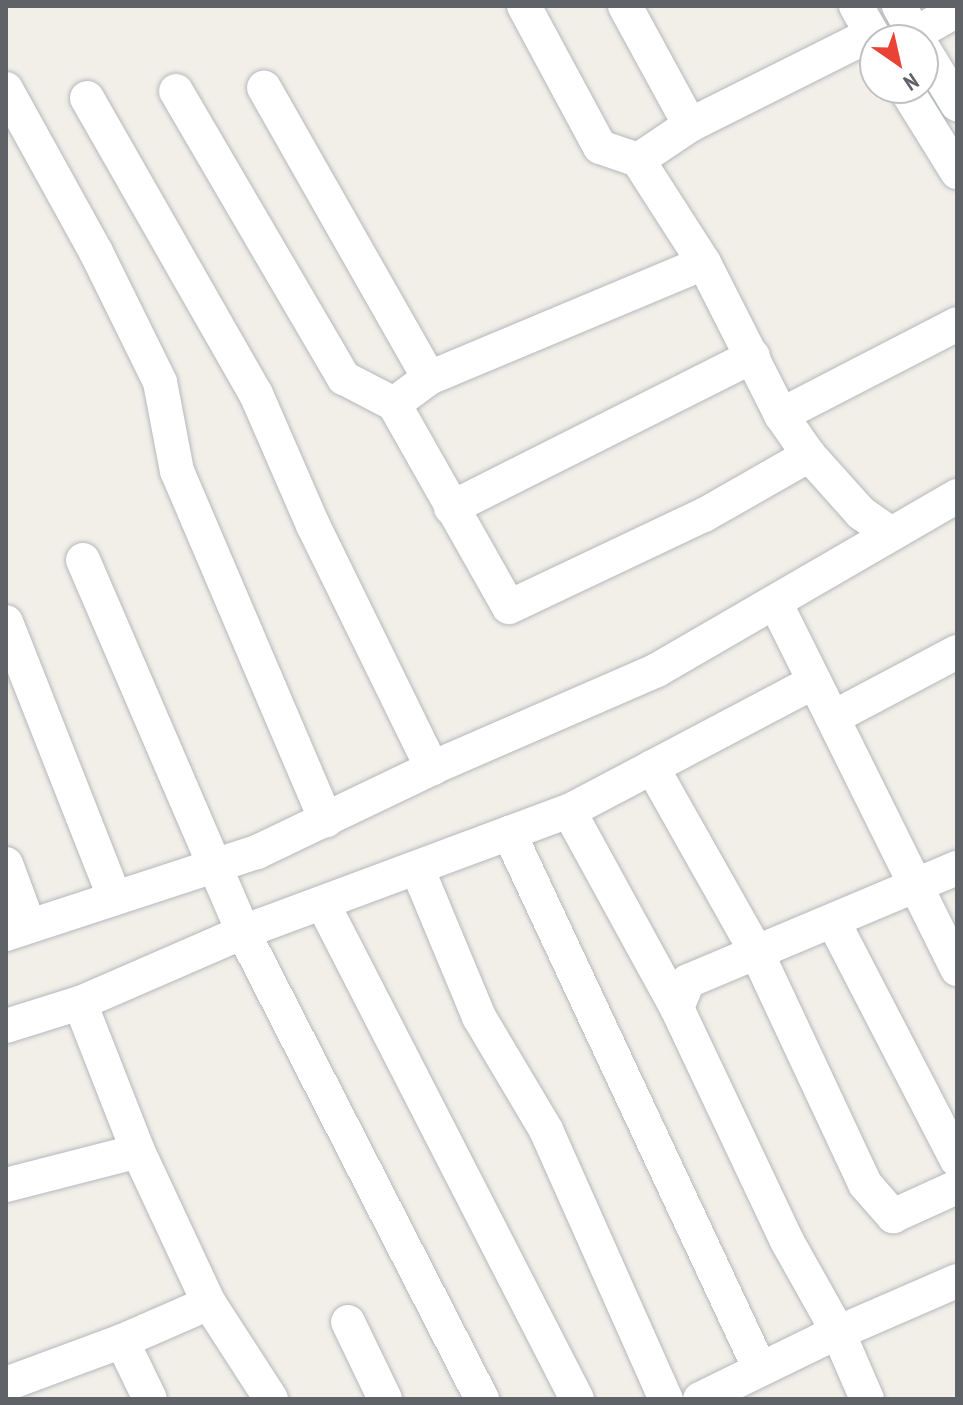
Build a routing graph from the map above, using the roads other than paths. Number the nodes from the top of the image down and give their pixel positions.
1 (524, 6) edge
2 (625, 6) edge
3 (957, 10) edge
4 (930, 24) edge
5 (859, 32) edge
6 (939, 74) edge
7 (264, 88) dead end
8 (6, 89) edge
9 (176, 91) dead end
10 (87, 98) dead end
11 (915, 104) edge
12 (957, 104) edge
13 (690, 125) junction
14 (638, 160) junction
15 (957, 172) edge
16 (704, 263) junction
17 (957, 324) edge
18 (753, 356) junction
19 (429, 378) junction
20 (394, 404) junction
21 (781, 415) junction
22 (809, 455) junction
23 (957, 496) edge
24 (451, 508) junction
25 (891, 534) junction
26 (83, 560) dead end
27 (775, 602) junction
28 (6, 622) edge
29 (957, 652) edge
30 (814, 682) junction
31 (834, 717) junction
32 (652, 767) junction
33 (432, 768) junction
34 (569, 811) junction
35 (326, 821) junction
36 (509, 833) junction
37 (6, 864) edge
38 (215, 866) junction
39 (417, 868) junction
40 (957, 868) edge
41 (916, 887) junction
42 (114, 896) junction
43 (323, 904) junction
44 (833, 921) junction
45 (18, 930) edge
46 (243, 932) junction
47 (757, 953) junction
48 (957, 969) edge
49 (80, 1003) junction
50 (677, 1008) junction
51 (6, 1026) edge
52 (138, 1151) junction
53 (957, 1160) edge
54 (6, 1185) edge
55 (957, 1187) edge
56 (957, 1281) edge
57 (209, 1303) junction
58 (348, 1322) dead end
59 (838, 1332) junction
60 (122, 1341) junction
61 (760, 1369) junction
62 (21, 1386) edge
63 (150, 1399) edge
64 (271, 1399) edge
65 (385, 1399) edge
66 (482, 1399) edge
67 (577, 1399) edge
68 (666, 1399) edge
69 (700, 1399) edge
70 (867, 1399) edge

1 - 14 street
2 - 13 street
3 - 4 street
5 - 13 street
6 - 12 street
7 - 19 street
8 - 35 street
9 - 20 street
10 - 33 street
11 - 15 street
13 - 14 street
14 - 16 street
16 - 18 street
16 - 19 street
17 - 21 street
18 - 21 street
18 - 24 street
19 - 20 street
20 - 24 street
21 - 22 street
22 - 24 street
22 - 25 street
23 - 25 street
25 - 27 street
26 - 38 street
27 - 30 street
27 - 33 street
28 - 42 street
29 - 31 street
30 - 31 street
30 - 32 street
31 - 41 street
32 - 34 street
32 - 47 street
33 - 35 street
34 - 36 street
34 - 50 street
35 - 38 street
36 - 39 street
36 - 61 street
37 - 45 street
38 - 42 street
38 - 46 street
39 - 43 street
39 - 68 street
40 - 41 street
41 - 44 street
41 - 48 street
42 - 45 street
43 - 46 street
43 - 67 street
44 - 47 street
44 - 53 street
46 - 49 street
46 - 66 street
47 - 50 street
47 - 55 street
49 - 51 street
49 - 52 street
50 - 59 street
52 - 54 street
52 - 57 street
56 - 59 street
57 - 60 street
57 - 64 street
58 - 65 street
59 - 61 street
59 - 70 street
60 - 62 street
60 - 63 street
61 - 69 street

